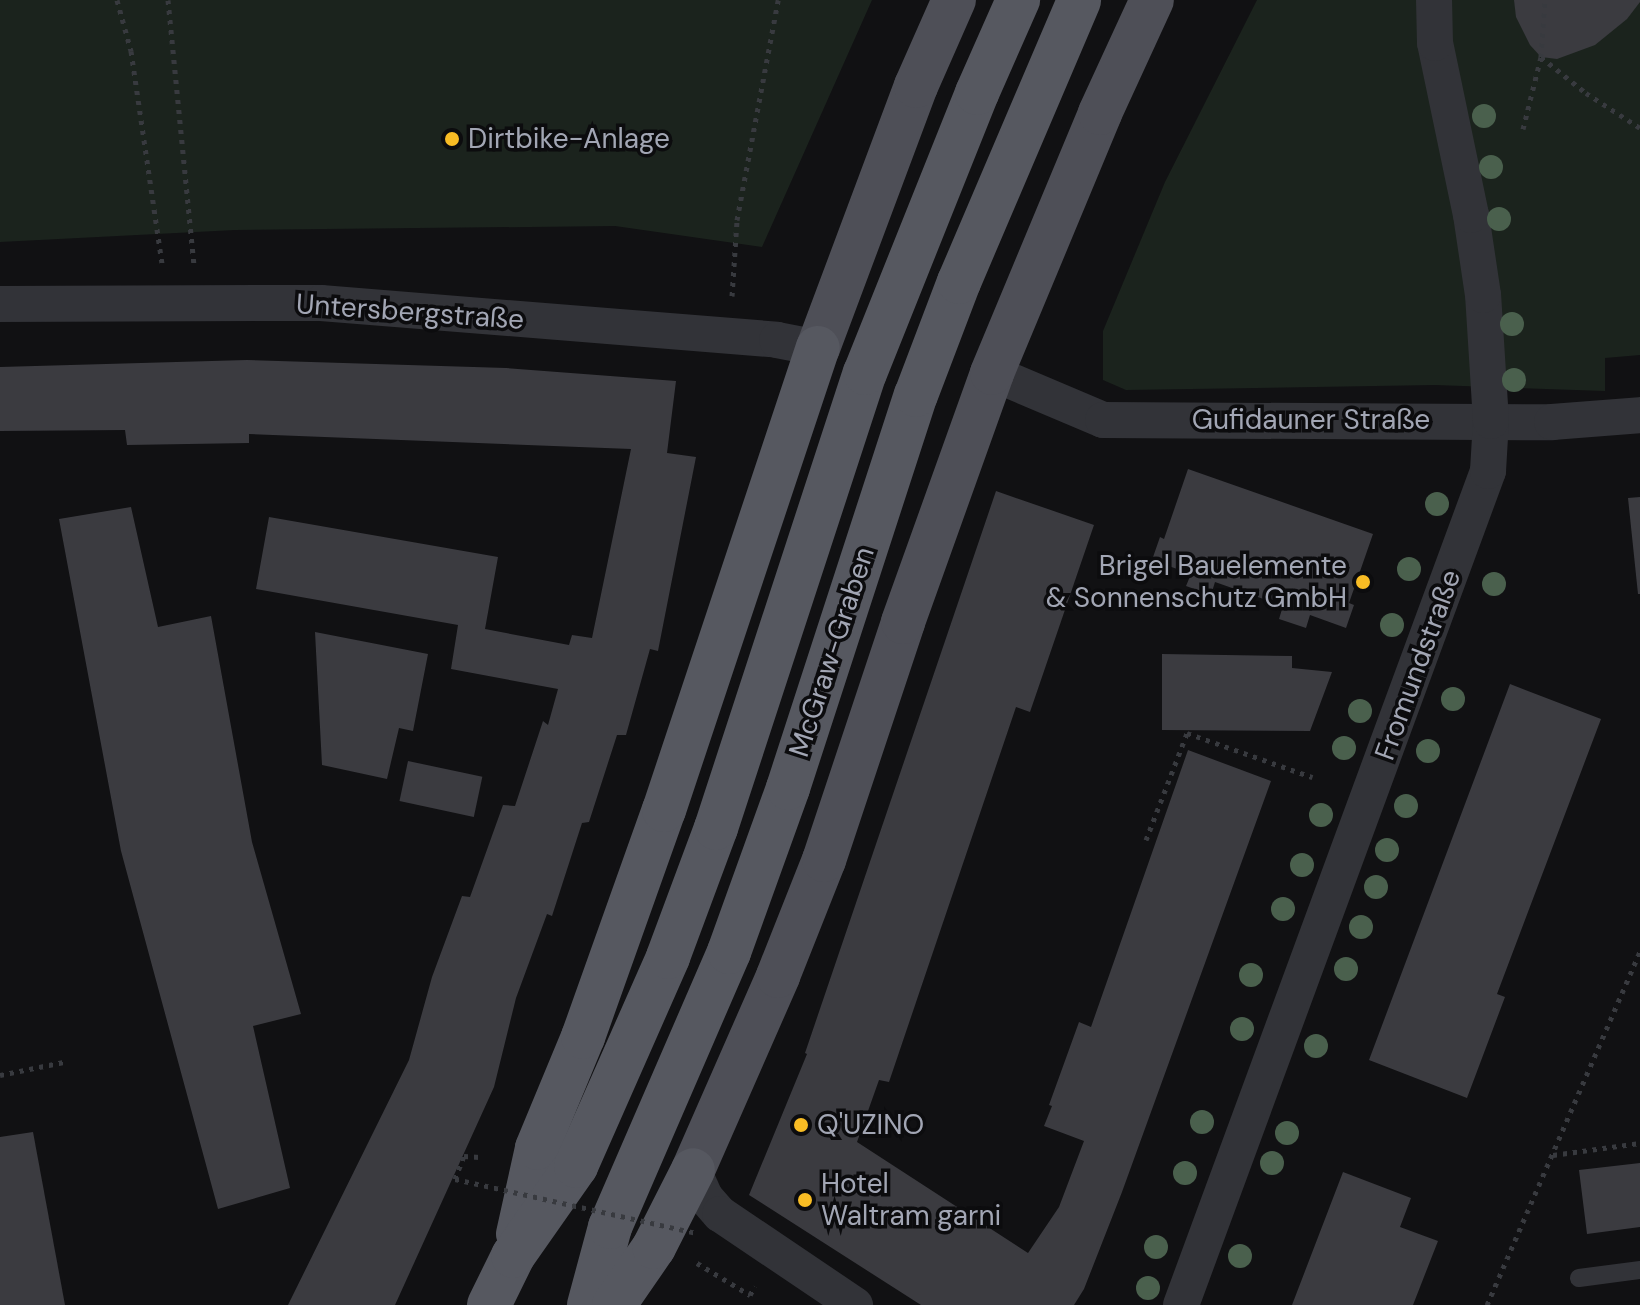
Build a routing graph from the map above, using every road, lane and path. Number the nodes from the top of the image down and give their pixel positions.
1 (117, 0) edge
2 (168, 0) edge
3 (778, 0) edge
4 (954, 0) edge
5 (1018, 0) edge
6 (1079, 0) edge
7 (1152, 0) edge
8 (1434, 0) edge
9 (1545, 0) edge
10 (1541, 57) junction
11 (1640, 128) edge
12 (1523, 129) dead end
13 (181, 302) junction
14 (0, 304) edge
15 (730, 337) junction
16 (818, 348) junction
17 (992, 373) junction
18 (1640, 415) edge
19 (1491, 421) junction
20 (1312, 777) dead end
21 (1146, 840) dead end
22 (1640, 951) edge
23 (64, 1062) dead end
24 (0, 1075) edge
25 (1640, 1143) edge
26 (1552, 1156) junction
27 (480, 1157) dead end
28 (693, 1170) junction
29 (697, 1233) dead end
30 (513, 1256) junction
31 (697, 1263) dead end
32 (1640, 1270) edge
33 (1579, 1278) dead end
34 (750, 1295) dead end
35 (489, 1305) edge
36 (589, 1305) edge
37 (614, 1305) edge
38 (855, 1305) edge
39 (1181, 1305) edge
40 (1487, 1305) edge

1 - 13 path
2 - 13 path
3 - 15 path
4 - 16 main road
5 - 30 highway, McGraw-Graben
6 - 36 highway, McGraw-Graben
7 - 17 main road
8 - 19 street, Fromundstraße
9 - 10 path
10 - 11 path
10 - 12 path
13 - 14 street, Untersbergstraße
13 - 15 street, Untersbergstraße
15 - 16 street, Untersbergstraße
16 - 30 highway
17 - 19 street, Gufidauner Straße
17 - 28 main road
18 - 19 street, Gufidauner Straße
19 - 39 street, Fromundstraße
20 - 21 path
22 - 26 path
23 - 24 path
25 - 26 path
26 - 40 path
27 - 29 path, bridge
28 - 37 highway
28 - 38 street
30 - 35 highway
31 - 34 path
32 - 33 lane

